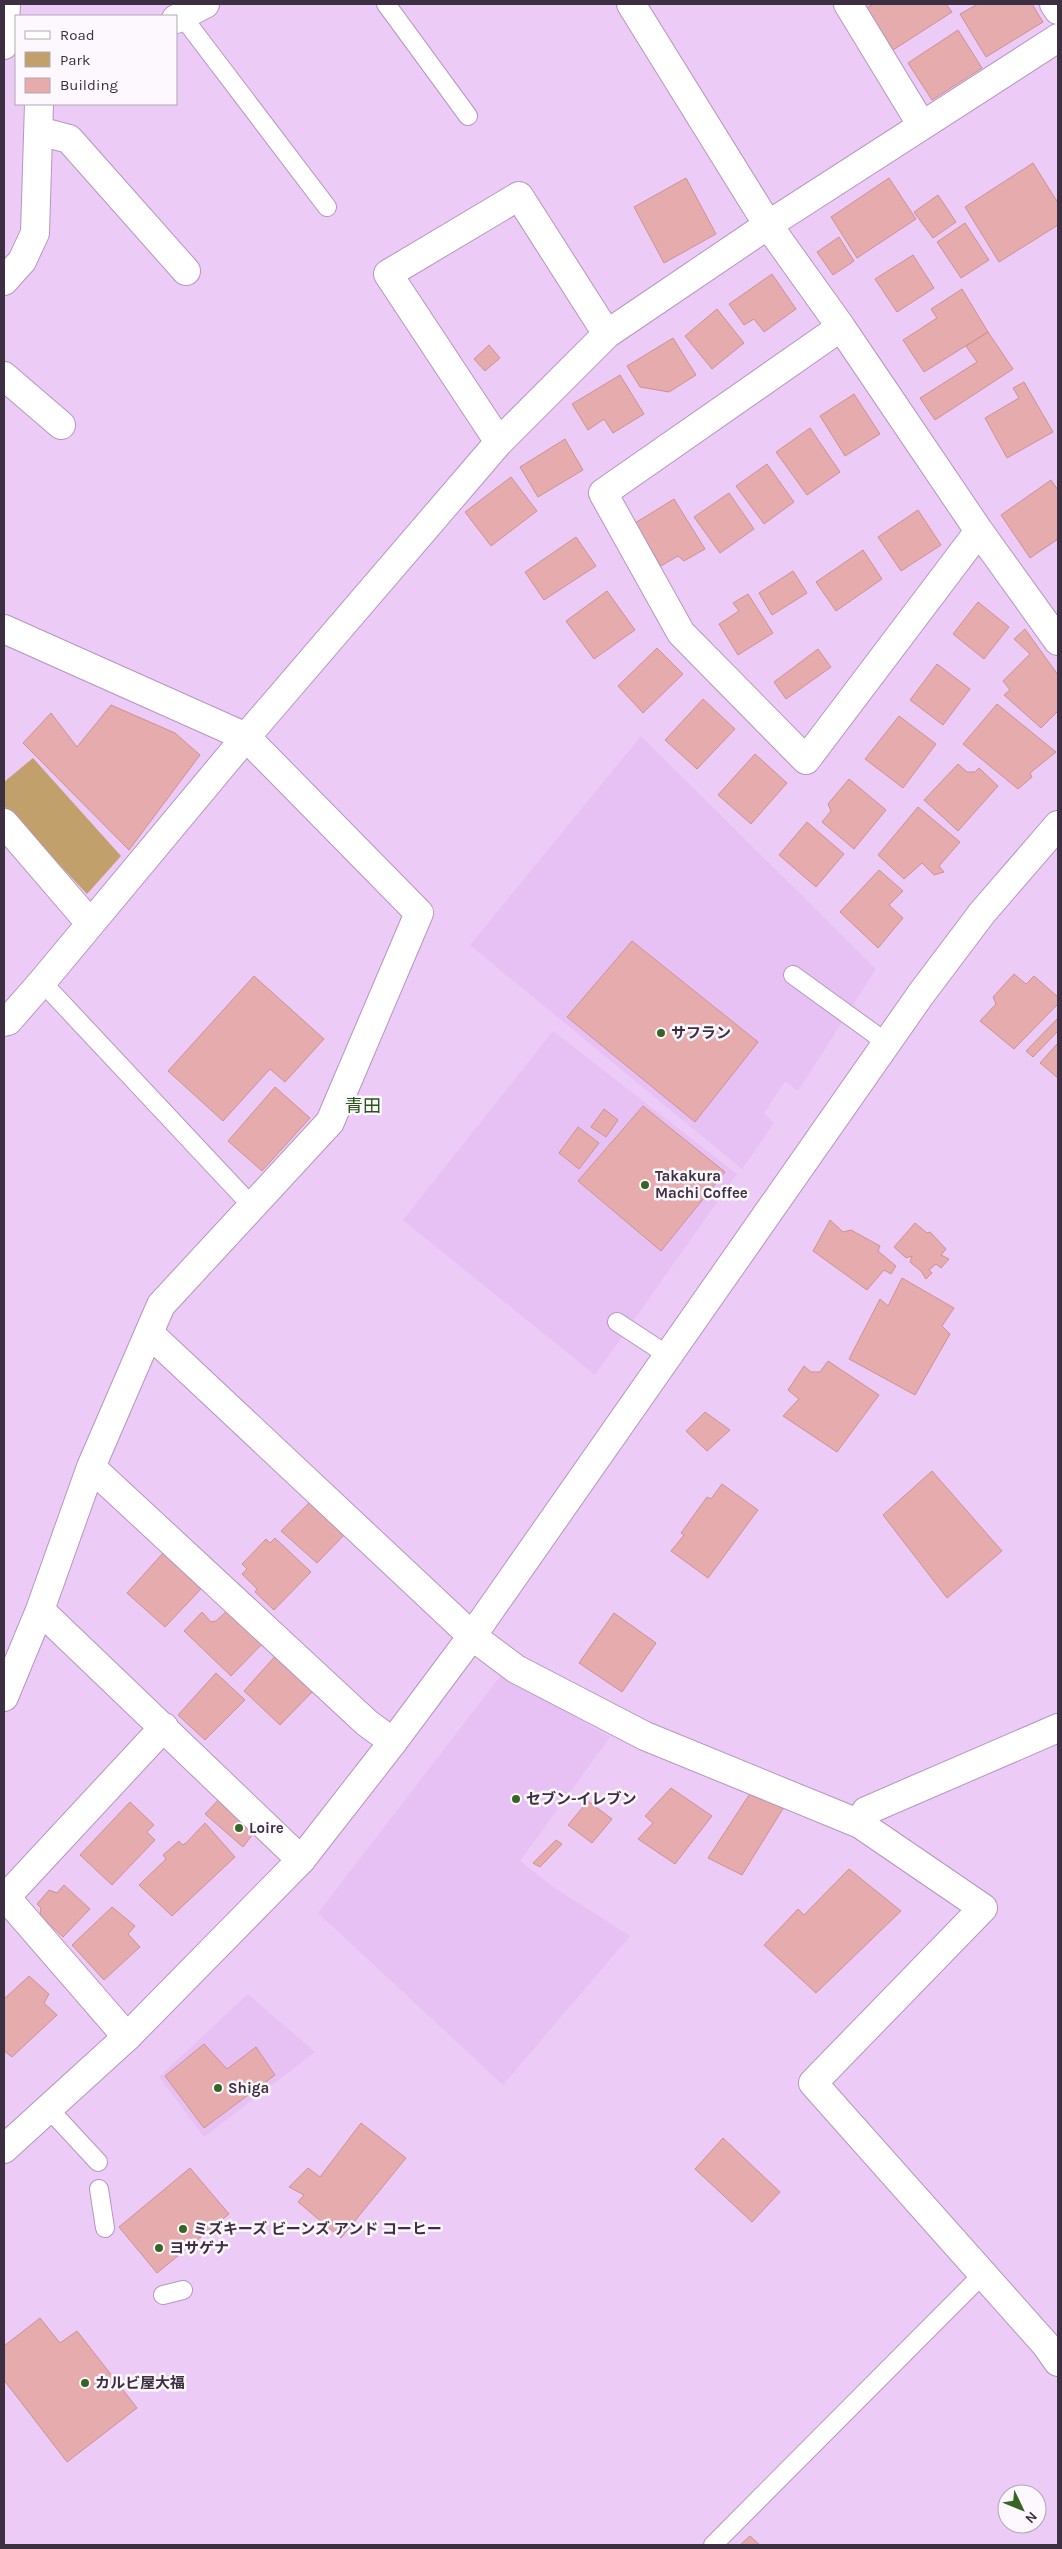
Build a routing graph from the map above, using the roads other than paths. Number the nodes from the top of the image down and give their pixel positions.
1 (6, 4) edge
2 (386, 4) edge
3 (631, 4) edge
4 (848, 4) edge
5 (1054, 4) edge
6 (1058, 10) edge
7 (188, 13) edge
8 (1058, 38) edge
9 (4, 45) edge
10 (39, 105) edge
11 (468, 116) dead end
12 (921, 124) junction
13 (39, 131) junction
14 (327, 207) dead end
15 (768, 225) junction
16 (13, 256) edge
17 (186, 271) dead end
18 (4, 281) edge
19 (841, 327) junction
20 (607, 334) junction
21 (4, 376) edge
22 (61, 425) dead end
23 (499, 442) junction
24 (979, 531) junction
25 (4, 629) edge
26 (1058, 641) edge
27 (246, 737) junction
28 (4, 823) edge
29 (1058, 824) edge
30 (90, 923) junction
31 (793, 975) dead end
32 (42, 982) junction
33 (4, 1022) edge
34 (887, 1043) junction
35 (251, 1205) junction
36 (617, 1322) dead end
37 (149, 1334) junction
38 (669, 1356) junction
39 (91, 1467) junction
40 (40, 1610) junction
41 (472, 1636) junction
42 (6, 1685) edge
43 (164, 1727) junction
44 (1058, 1728) edge
45 (393, 1742) junction
46 (860, 1824) junction
47 (301, 1860) junction
48 (5, 1896) edge
49 (127, 2037) junction
50 (48, 2108) junction
51 (4, 2149) edge
52 (98, 2162) dead end
53 (99, 2189) dead end
54 (105, 2228) dead end
55 (983, 2274) junction
56 (183, 2290) dead end
57 (164, 2295) dead end
58 (1058, 2362) edge
59 (714, 2545) edge

1 - 9 street
2 - 11 lane
3 - 15 street
4 - 12 street
5 - 6 street
7 - 14 lane
8 - 12 street
10 - 13 street
12 - 15 street
13 - 16 street
13 - 17 street
15 - 19 street
15 - 20 street
16 - 18 street
19 - 24 street
19 - 24 street
20 - 23 street
20 - 23 street
21 - 22 street
23 - 27 street
24 - 26 street
25 - 27 street
27 - 30 street
27 - 35 street
28 - 30 street
29 - 34 street
30 - 32 street
31 - 34 lane
32 - 33 street
32 - 35 lane
34 - 38 street
35 - 37 street
36 - 38 lane
37 - 39 street
37 - 41 street
38 - 41 street
39 - 40 street
39 - 45 street
40 - 42 street
40 - 43 street
41 - 45 street
41 - 46 street
43 - 47 street
43 - 48 street
44 - 46 street
45 - 47 street
46 - 55 street
47 - 49 street
48 - 49 street
49 - 50 street
50 - 51 street
50 - 52 lane
53 - 54 lane
55 - 58 street
55 - 59 lane
56 - 57 lane

